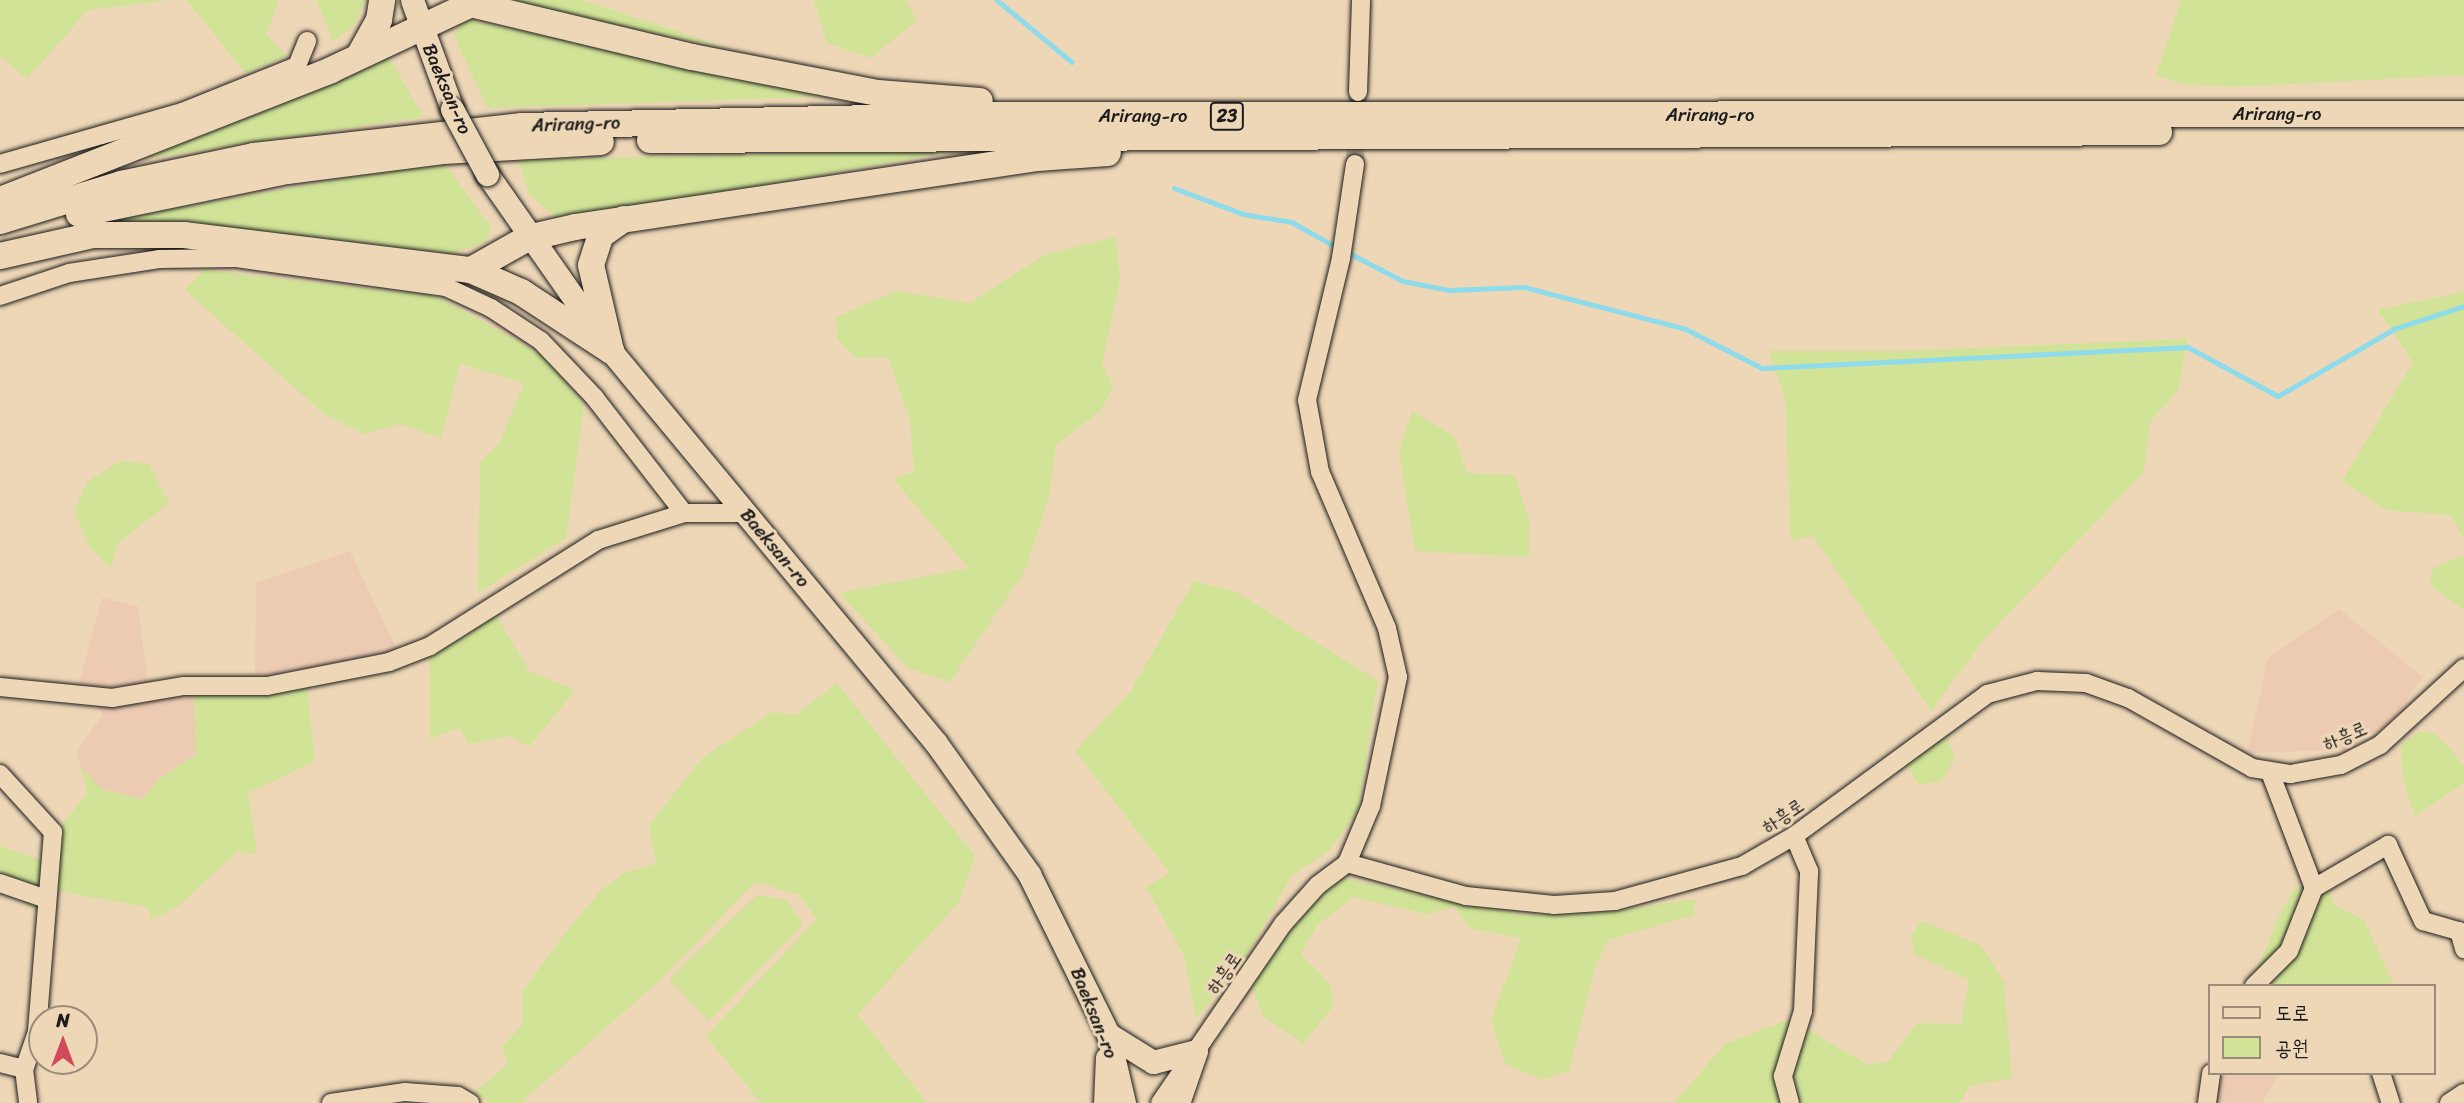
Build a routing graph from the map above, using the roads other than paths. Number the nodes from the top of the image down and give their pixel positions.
1 (382, 0) edge
2 (412, 0) edge
3 (1361, 0) edge
4 (468, 2) edge
5 (420, 26) junction
6 (307, 41) dead end
7 (359, 56) junction
8 (1358, 92) tunnel mouth
9 (2464, 114) edge
10 (1020, 116) junction
11 (2464, 132) edge
12 (1200, 136) junction
13 (0, 164) edge
14 (1355, 164) tunnel mouth
15 (0, 200) edge
16 (624, 219) junction
17 (0, 221) edge
18 (0, 237) edge
19 (528, 238) junction
20 (0, 256) edge
21 (471, 270) junction
22 (0, 296) edge
23 (611, 351) junction
24 (684, 513) junction
25 (746, 513) junction
26 (2464, 668) edge
27 (0, 687) edge
28 (2270, 772) junction
29 (0, 774) edge
30 (1794, 835) junction
31 (1347, 863) junction
32 (0, 883) edge
33 (2314, 888) junction
34 (46, 899) junction
35 (2464, 949) edge
36 (2256, 984) edge
37 (1108, 1034) junction
38 (1196, 1051) junction
39 (0, 1063) edge
40 (24, 1069) junction
41 (2211, 1075) edge
42 (2382, 1075) edge
43 (2464, 1093) edge
44 (28, 1103) edge
45 (331, 1103) edge
46 (470, 1103) edge
47 (1105, 1103) edge
48 (1124, 1103) edge
49 (1160, 1103) edge
50 (1178, 1103) edge
51 (1790, 1103) edge
52 (2207, 1103) edge
53 (2391, 1103) edge
54 (2449, 1103) edge

1 - 7 highway
2 - 5 main road, Baeksan-ro
3 - 8 street
4 - 5 highway
4 - 10 highway
5 - 7 highway
5 - 19 main road, Baeksan-ro, bridge
6 - 13 street
7 - 15 highway
9 - 10 highway, Arirang-ro / 23
10 - 17 highway, Arirang-ro / 23
11 - 12 highway, Arirang-ro / 23
12 - 16 highway
12 - 18 highway, Arirang-ro / 23
14 - 31 street
16 - 19 highway
16 - 23 highway
19 - 21 highway
19 - 23 main road, Baeksan-ro
20 - 21 highway
21 - 23 highway
22 - 24 street
23 - 25 main road, Baeksan-ro
24 - 25 street
24 - 27 street
25 - 37 main road, Baeksan-ro
26 - 28 street, 하흥로
28 - 30 street, 하흥로
28 - 33 street
29 - 34 street
30 - 31 street, 하흥로
30 - 51 street
31 - 38 street, 하흥로
32 - 34 street
33 - 35 street
33 - 36 street
34 - 40 street
37 - 38 main road
37 - 47 main road
37 - 48 main road, Baeksan-ro
38 - 49 street, 하흥로
38 - 50 main road
39 - 40 street
40 - 44 street
41 - 52 street
42 - 53 street
43 - 54 street
45 - 46 street

